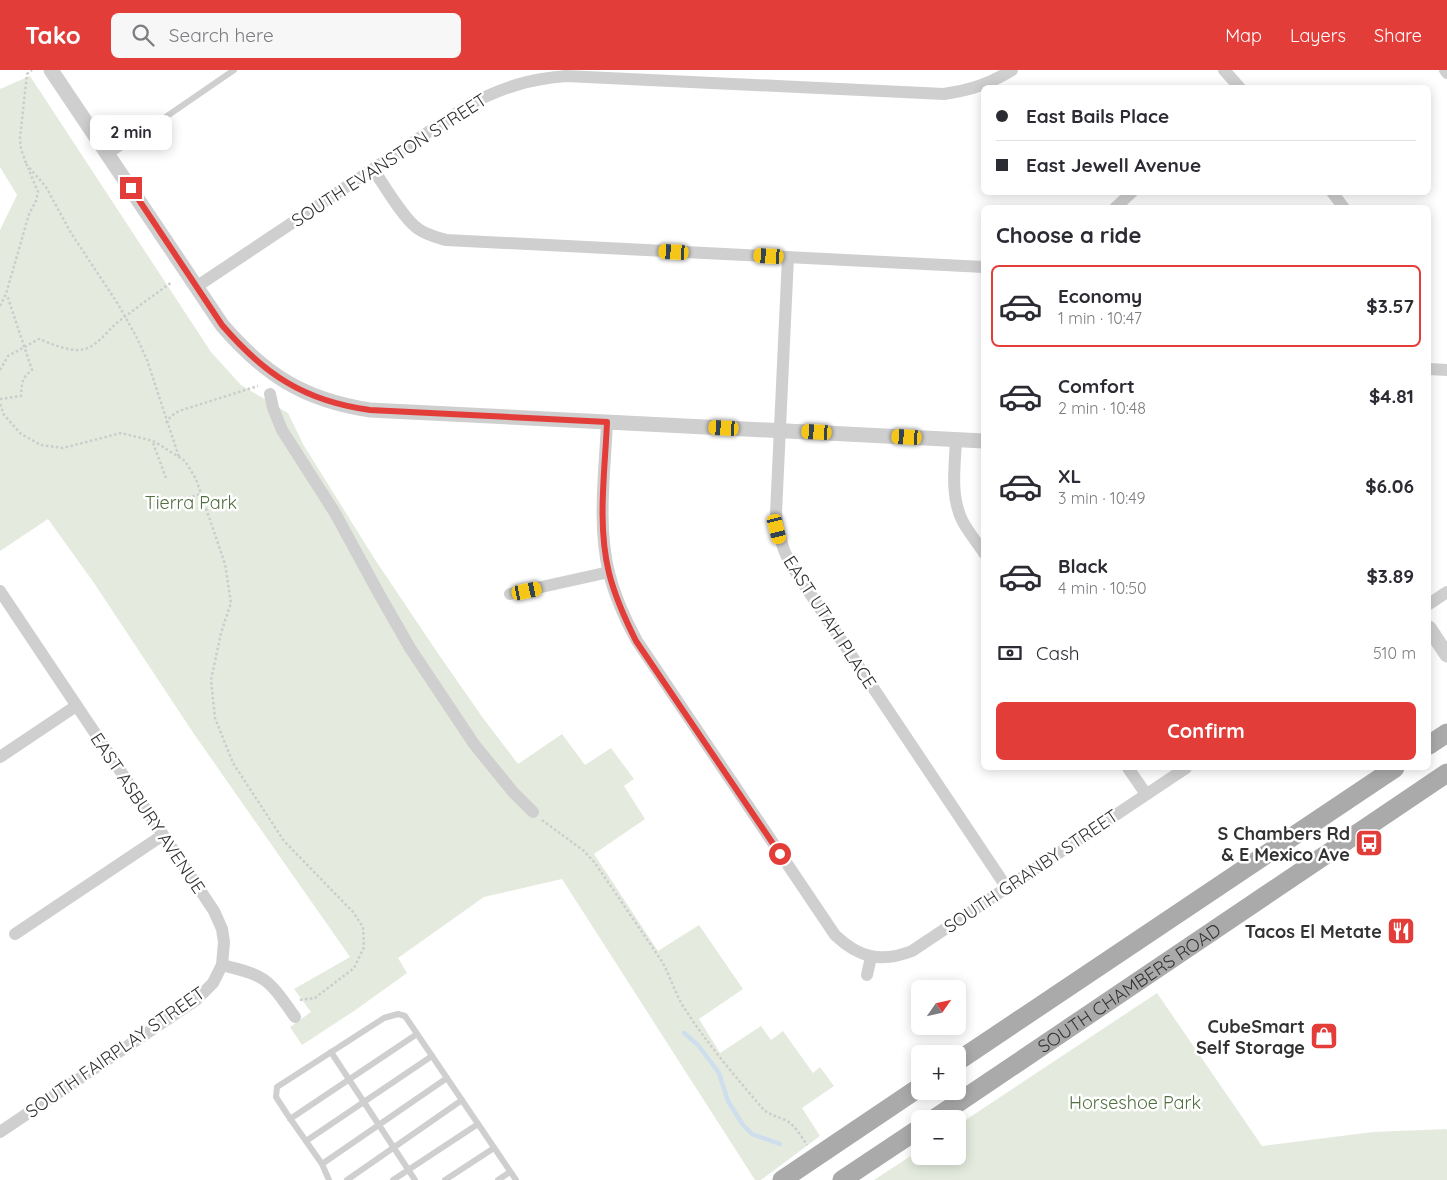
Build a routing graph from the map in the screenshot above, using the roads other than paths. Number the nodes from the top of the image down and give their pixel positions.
1 (51, 70) edge
2 (234, 70) edge
3 (1012, 70) edge
4 (1224, 70) edge
5 (603, 74) edge
6 (984, 85) edge
7 (1237, 85) edge
8 (981, 86) edge
9 (109, 156) junction
10 (373, 169) junction
11 (1129, 195) edge
12 (1118, 205) edge
13 (788, 257) junction
14 (981, 267) edge
15 (196, 287) junction
16 (1431, 369) edge
17 (1447, 370) edge
18 (270, 394) dead end
19 (607, 422) junction
20 (780, 431) junction
21 (956, 439) junction
22 (981, 441) edge
23 (981, 548) edge
24 (609, 572) junction
25 (0, 591) edge
26 (1447, 592) edge
27 (510, 594) dead end
28 (1431, 603) edge
29 (1431, 631) edge
30 (1447, 656) edge
31 (76, 706) junction
32 (1447, 733) edge
33 (1431, 744) edge
34 (0, 757) edge
35 (1129, 770) edge
36 (1183, 770) edge
37 (1392, 770) edge
38 (1447, 773) edge
39 (1146, 794) junction
40 (533, 812) road end
41 (163, 835) junction
42 (1007, 888) junction
43 (15, 934) dead end
44 (871, 957) junction
45 (222, 965) junction
46 (868, 975) dead end
47 (292, 1013) road end
48 (417, 1034) junction
49 (332, 1052) junction
50 (432, 1056) junction
51 (966, 1056) edge
52 (447, 1078) junction
53 (349, 1079) junction
54 (911, 1093) edge
55 (462, 1100) junction
56 (364, 1102) junction
57 (947, 1110) edge
58 (290, 1119) junction
59 (478, 1124) junction
60 (379, 1126) junction
61 (0, 1132) edge
62 (911, 1134) edge
63 (306, 1141) junction
64 (394, 1148) junction
65 (494, 1148) junction
66 (322, 1164) junction
67 (408, 1170) junction
68 (510, 1172) junction
69 (329, 1180) edge
70 (347, 1180) edge
71 (393, 1180) edge
72 (415, 1180) edge
73 (445, 1180) edge
74 (498, 1180) edge
75 (516, 1180) edge
76 (782, 1180) edge
77 (842, 1180) edge

1 - 9 street
2 - 9 lane
3 - 6 street, SOUTH EVANSTON STREET
4 - 7 street
5 - 8 street, SOUTH EVANSTON STREET
5 - 10 street, SOUTH EVANSTON STREET
9 - 15 street
10 - 13 street
10 - 15 street, SOUTH EVANSTON STREET
11 - 12 street
13 - 14 street
13 - 20 street, EAST UTAH PLACE
15 - 19 street
16 - 17 street
18 - 40 street
19 - 20 street
19 - 24 street
20 - 21 street
20 - 42 street, EAST UTAH PLACE
21 - 22 street
21 - 23 street
24 - 27 street
24 - 44 street
25 - 31 street, EAST ASBURY AVENUE
26 - 28 street
29 - 30 street
31 - 34 street
31 - 41 street, EAST ASBURY AVENUE
32 - 33 main road
35 - 39 street
36 - 39 street, SOUTH GRANBY STREET
37 - 51 main road, SOUTH CHAMBERS ROAD
38 - 57 main road, SOUTH CHAMBERS ROAD
39 - 42 street, SOUTH GRANBY STREET
41 - 43 street
41 - 45 street, EAST ASBURY AVENUE
42 - 44 street, SOUTH GRANBY STREET
44 - 46 street
45 - 47 street
45 - 61 street, SOUTH FAIRPLAY STREET
48 - 49 lane
48 - 50 lane
48 - 53 lane
49 - 53 lane
49 - 58 lane
50 - 52 lane
50 - 56 lane
52 - 55 lane
52 - 60 lane
53 - 56 lane
53 - 58 lane
54 - 76 main road
55 - 59 lane
55 - 64 lane
56 - 60 lane
56 - 63 lane
58 - 63 lane
59 - 65 lane
59 - 67 lane
60 - 64 lane
60 - 66 lane
62 - 77 main road
63 - 66 lane
64 - 67 lane
64 - 70 lane
65 - 68 lane
65 - 73 lane
66 - 69 lane
67 - 71 lane
67 - 72 lane
68 - 74 lane
68 - 75 lane

